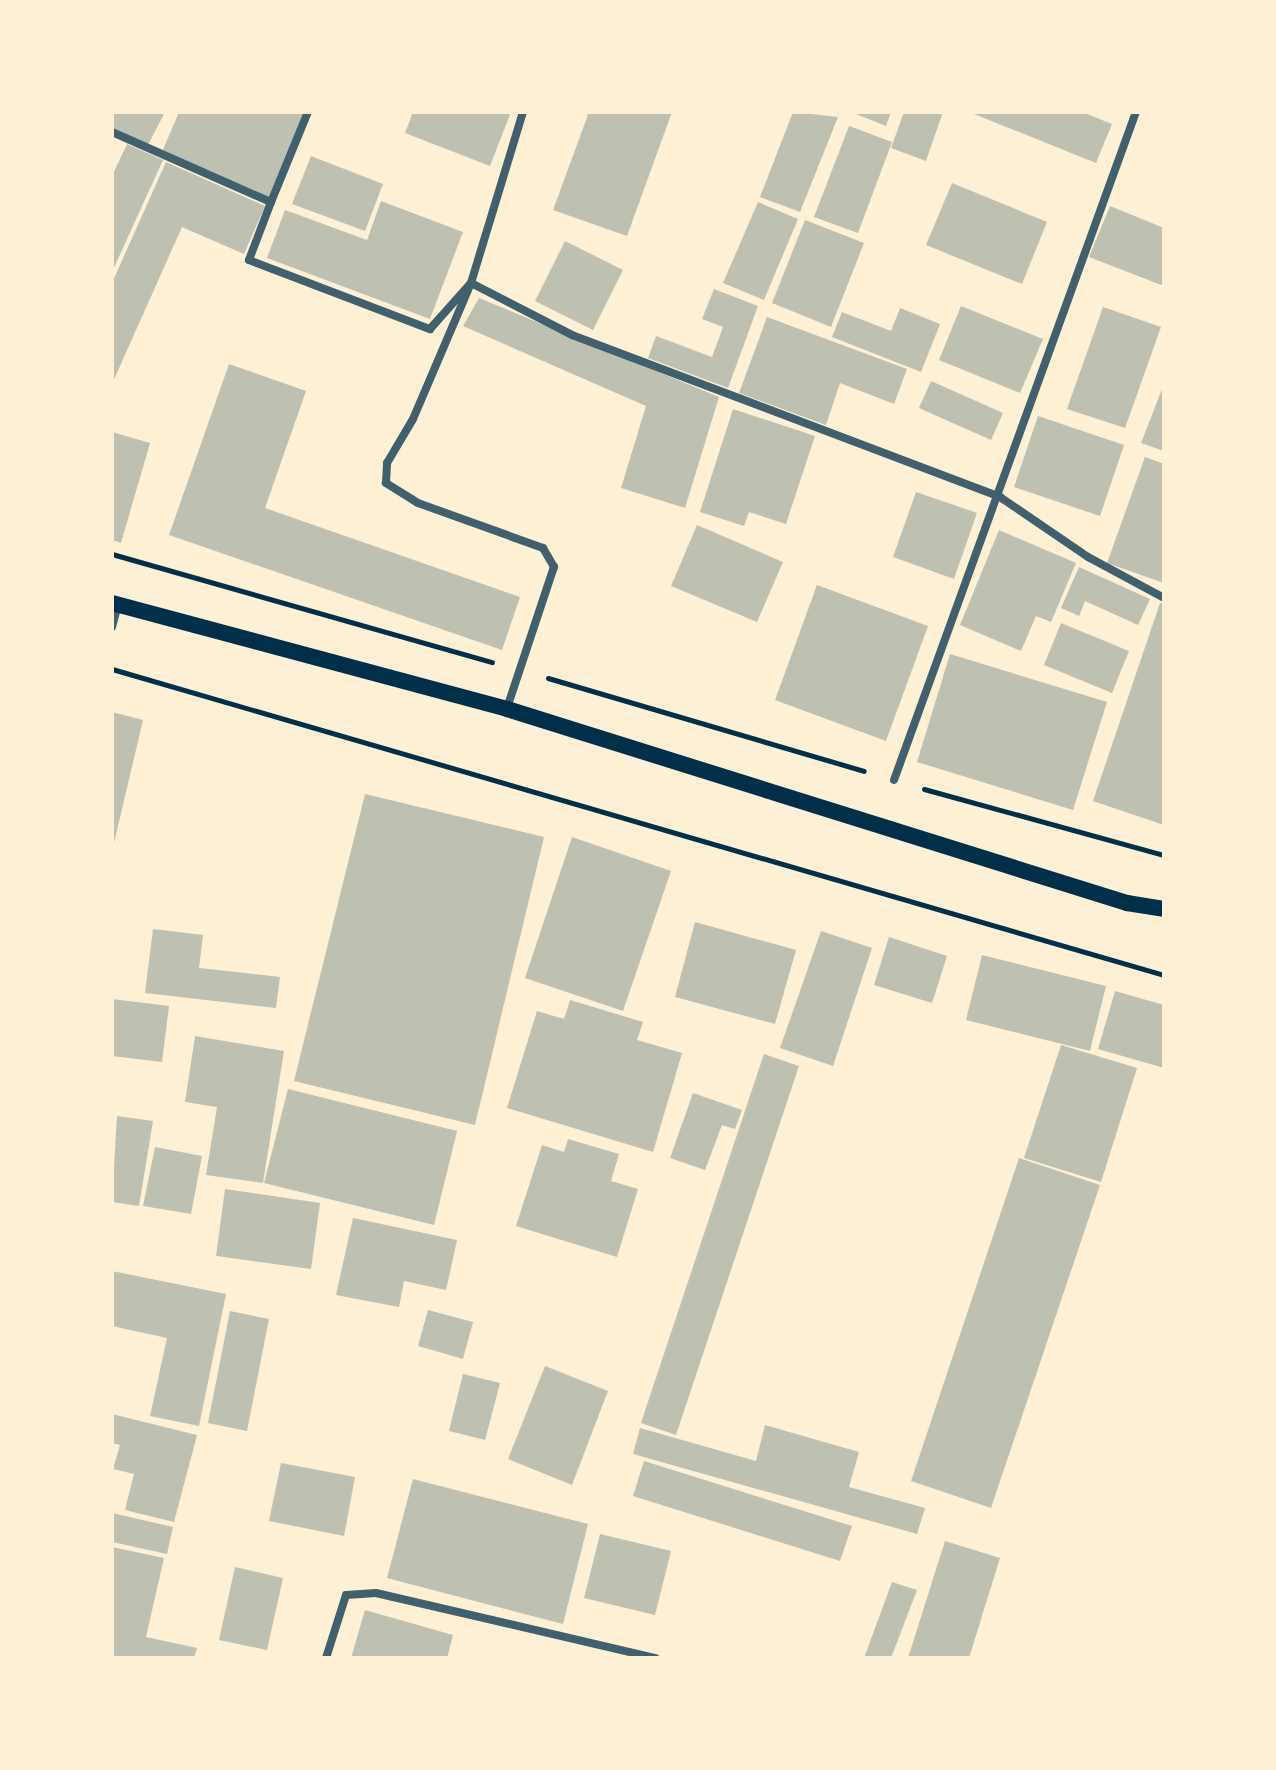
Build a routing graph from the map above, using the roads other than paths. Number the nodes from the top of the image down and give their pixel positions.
1 (308, 112) edge
2 (523, 112) edge
3 (1136, 112) edge
4 (112, 132) edge
5 (271, 202) junction
6 (471, 283) junction
7 (1000, 497) junction
8 (1164, 598) edge
9 (115, 604) edge
10 (112, 627) edge
11 (507, 709) junction
12 (894, 780) road end
13 (1164, 909) edge
14 (326, 1658) edge
15 (656, 1658) edge

1 - 5 street
2 - 6 street
3 - 7 street
4 - 5 street
5 - 6 street
6 - 7 street
6 - 11 street
7 - 8 street
7 - 12 street
9 - 10 street
9 - 11 main road
11 - 13 main road
14 - 15 street

